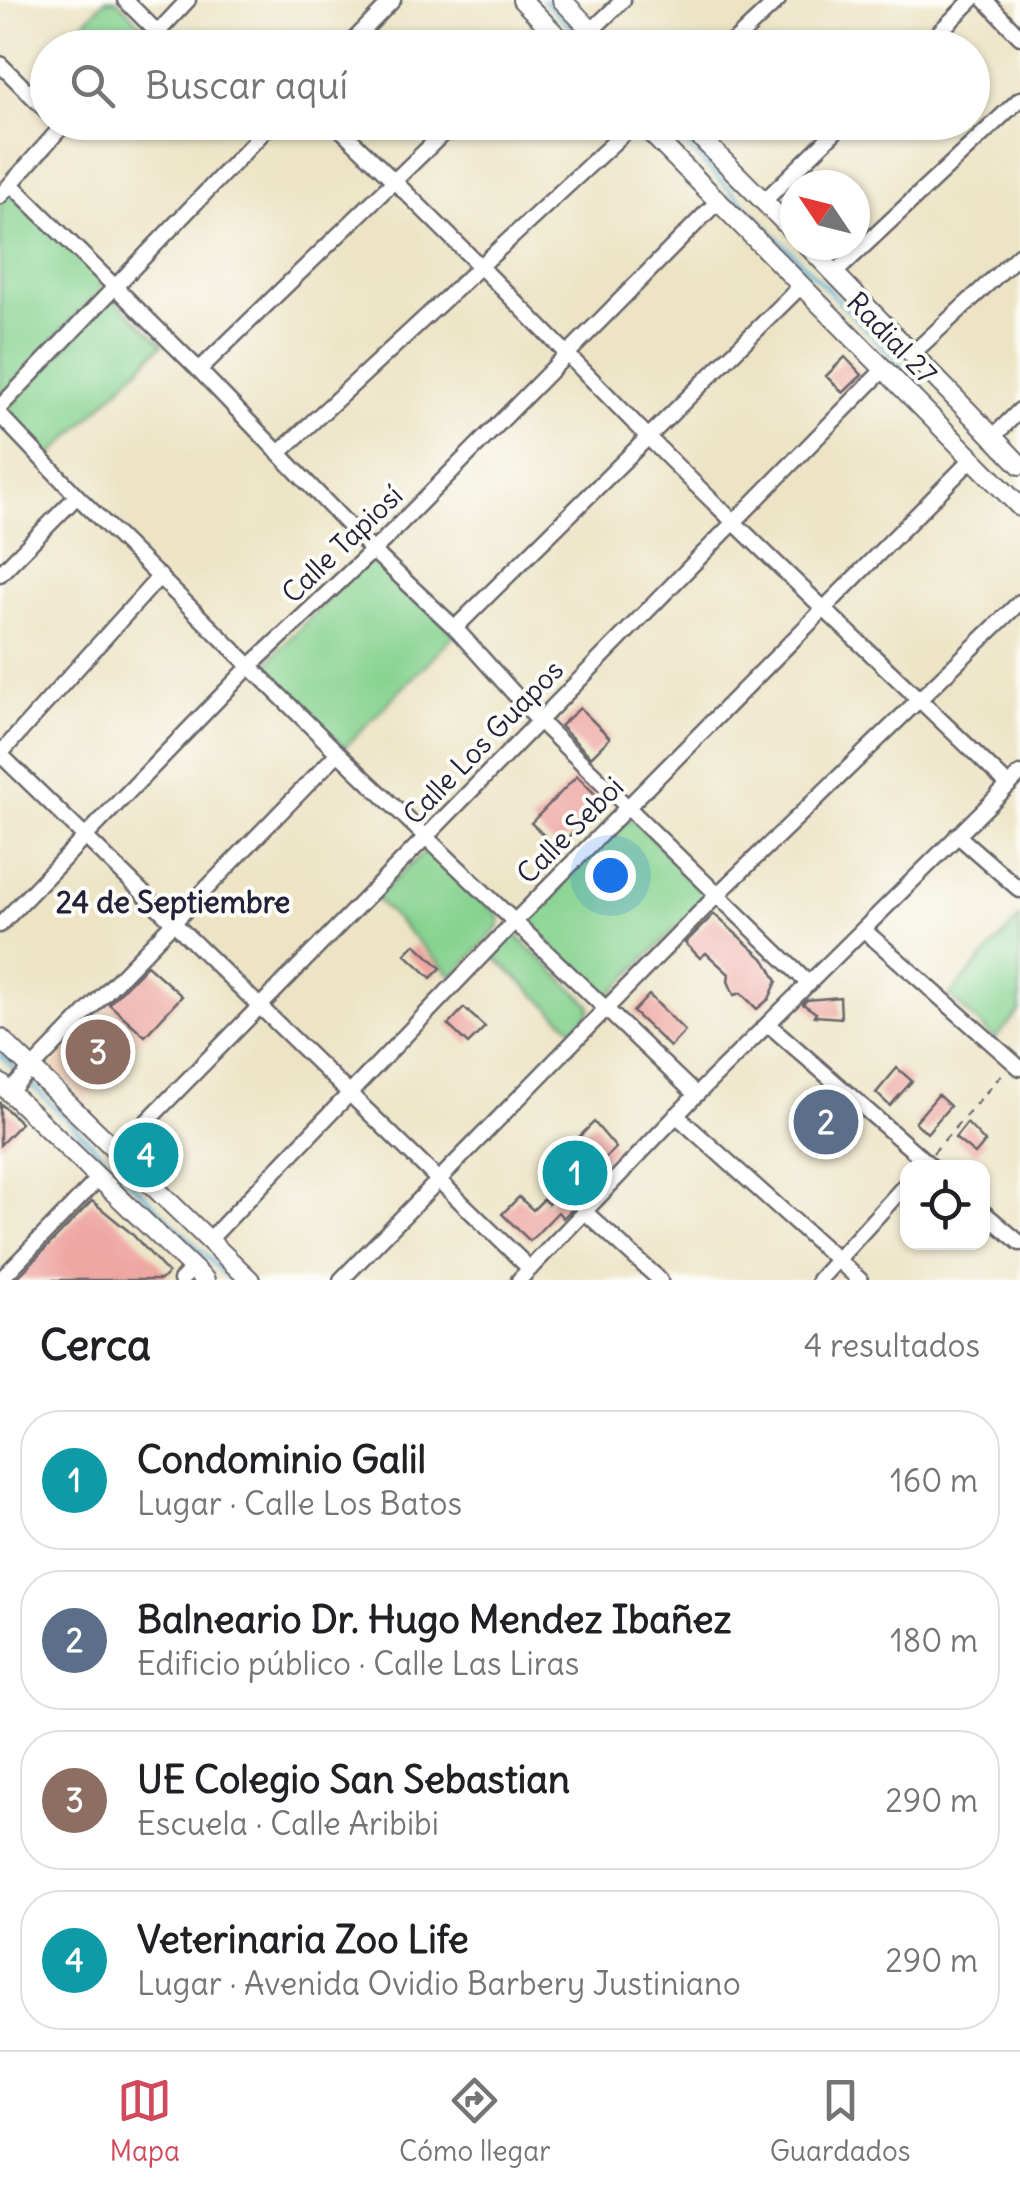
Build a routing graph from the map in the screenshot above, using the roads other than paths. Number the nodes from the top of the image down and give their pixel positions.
1 (125, 0) edge
2 (188, 0) edge
3 (393, 0) edge
4 (522, 0) edge
5 (562, 0) edge
6 (623, 0) edge
7 (778, 0) edge
8 (972, 0) edge
9 (985, 0) edge
10 (549, 28) edge
11 (155, 30) edge
12 (161, 30) edge
13 (364, 30) edge
14 (590, 30) edge
15 (592, 30) edge
16 (746, 30) edge
17 (941, 30) edge
18 (1020, 37) edge
19 (0, 64) edge
20 (30, 94) edge
21 (1020, 99) edge
22 (990, 127) edge
23 (48, 140) edge
24 (255, 140) edge
25 (352, 140) edge
26 (437, 140) edge
27 (618, 140) edge
28 (664, 140) edge
29 (696, 140) edge
30 (827, 140) edge
31 (976, 140) edge
32 (714, 174) junction
33 (396, 182) junction
34 (11, 184) junction
35 (0, 196) edge
36 (719, 200) junction
37 (764, 202) junction
38 (780, 218) edge
39 (1020, 254) edge
40 (822, 260) edge
41 (480, 266) junction
42 (835, 273) junction
43 (113, 286) junction
44 (802, 286) junction
45 (570, 353) junction
46 (912, 354) junction
47 (884, 369) junction
48 (199, 370) junction
49 (0, 407) edge
50 (1020, 410) edge
51 (0, 415) edge
52 (993, 437) junction
53 (650, 438) junction
54 (279, 453) junction
55 (972, 459) junction
56 (1020, 465) edge
57 (76, 496) junction
58 (1020, 507) edge
59 (734, 521) junction
60 (372, 550) junction
61 (0, 574) edge
62 (160, 576) junction
63 (1020, 602) edge
64 (824, 611) junction
65 (455, 628) junction
66 (250, 666) junction
67 (920, 699) junction
68 (538, 719) junction
69 (338, 753) junction
70 (0, 754) edge
71 (1020, 774) edge
72 (1008, 786) junction
73 (630, 806) junction
74 (958, 835) junction
75 (85, 837) junction
76 (426, 838) junction
77 (1020, 890) edge
78 (718, 894) junction
79 (172, 921) junction
80 (514, 922) junction
81 (0, 924) edge
82 (864, 930) junction
83 (810, 984) junction
84 (258, 1006) junction
85 (605, 1010) junction
86 (768, 1024) junction
87 (0, 1038) edge
88 (1016, 1065) edge
89 (30, 1070) junction
90 (5, 1087) edge
91 (349, 1095) junction
92 (696, 1095) junction
93 (676, 1115) junction
94 (118, 1150) junction
95 (920, 1160) edge
96 (437, 1178) junction
97 (98, 1179) junction
98 (900, 1191) edge
99 (584, 1212) junction
100 (990, 1217) edge
101 (209, 1240) junction
102 (1020, 1243) edge
103 (837, 1259) junction
104 (525, 1275) edge
105 (193, 1276) edge
106 (0, 1280) edge
107 (250, 1280) edge
108 (341, 1280) edge
109 (660, 1280) edge
110 (819, 1280) edge
111 (860, 1280) edge

1 - 11 street
2 - 12 street
3 - 13 street
4 - 10 street
5 - 14 street
6 - 15 street
7 - 16 street
8 - 17 street
9 - 18 street
19 - 20 street
21 - 22 street
23 - 34 street
24 - 43 street
25 - 33 street
26 - 33 street
27 - 41 street
28 - 32 street, Radial 27
29 - 32 street, Radial 27
30 - 37 street
31 - 42 street
32 - 36 street, Radial 27
32 - 37 street, Radial 27
33 - 41 street
33 - 48 street
34 - 35 street
34 - 43 street
36 - 44 street, Radial 27
36 - 45 street, Calle Tapiosí
37 - 38 street, Radial 27
39 - 46 street
40 - 42 street, Radial 27
41 - 45 street
41 - 54 street
42 - 46 street, Radial 27
43 - 48 street
43 - 49 street
44 - 47 street, Radial 27
44 - 53 street
45 - 53 street
45 - 60 street, Calle Tapiosí
46 - 52 street, Radial 27
47 - 55 street, Radial 27
47 - 59 street, Calle Los Guapos
48 - 54 street
50 - 52 street
51 - 57 street
52 - 56 street, Radial 27
53 - 59 street
53 - 65 street
54 - 60 street
55 - 58 street, Radial 27
55 - 64 street, Calle Seboi
57 - 61 street
57 - 62 street
59 - 64 street
59 - 68 street, Calle Los Guapos
60 - 65 street
60 - 66 street, Calle Tapiosí
62 - 66 street
62 - 70 street
63 - 67 street
64 - 67 street
64 - 73 street, Calle Seboi
65 - 68 street
66 - 69 street
66 - 75 street, Calle Tapiosí
67 - 72 street
67 - 78 street
68 - 73 street
68 - 76 street, Calle Los Guapos
69 - 76 street
69 - 79 street
70 - 75 street
71 - 72 street
72 - 74 street
73 - 78 street
73 - 80 street, Calle Seboi
74 - 77 street
74 - 82 street
75 - 79 street
75 - 81 street, Calle Tapiosí
76 - 80 street
76 - 84 street, Calle Los Guapos
78 - 83 street
78 - 85 street
79 - 84 street
79 - 89 street
80 - 85 street
80 - 91 street, Calle Seboi
82 - 83 street
82 - 88 street
83 - 86 street
84 - 91 street
84 - 94 street, Calle Los Guapos
85 - 92 street
85 - 96 street
86 - 92 street
86 - 95 street
87 - 89 street
89 - 90 street
89 - 94 street
90 - 97 street
91 - 96 street
91 - 101 street, Calle Seboi
92 - 93 street
93 - 99 street
93 - 103 street
94 - 101 street
96 - 104 street
96 - 108 street
97 - 105 street
97 - 106 street
98 - 103 street
99 - 104 street
99 - 109 street
100 - 102 street
101 - 107 street
103 - 110 street
103 - 111 street

